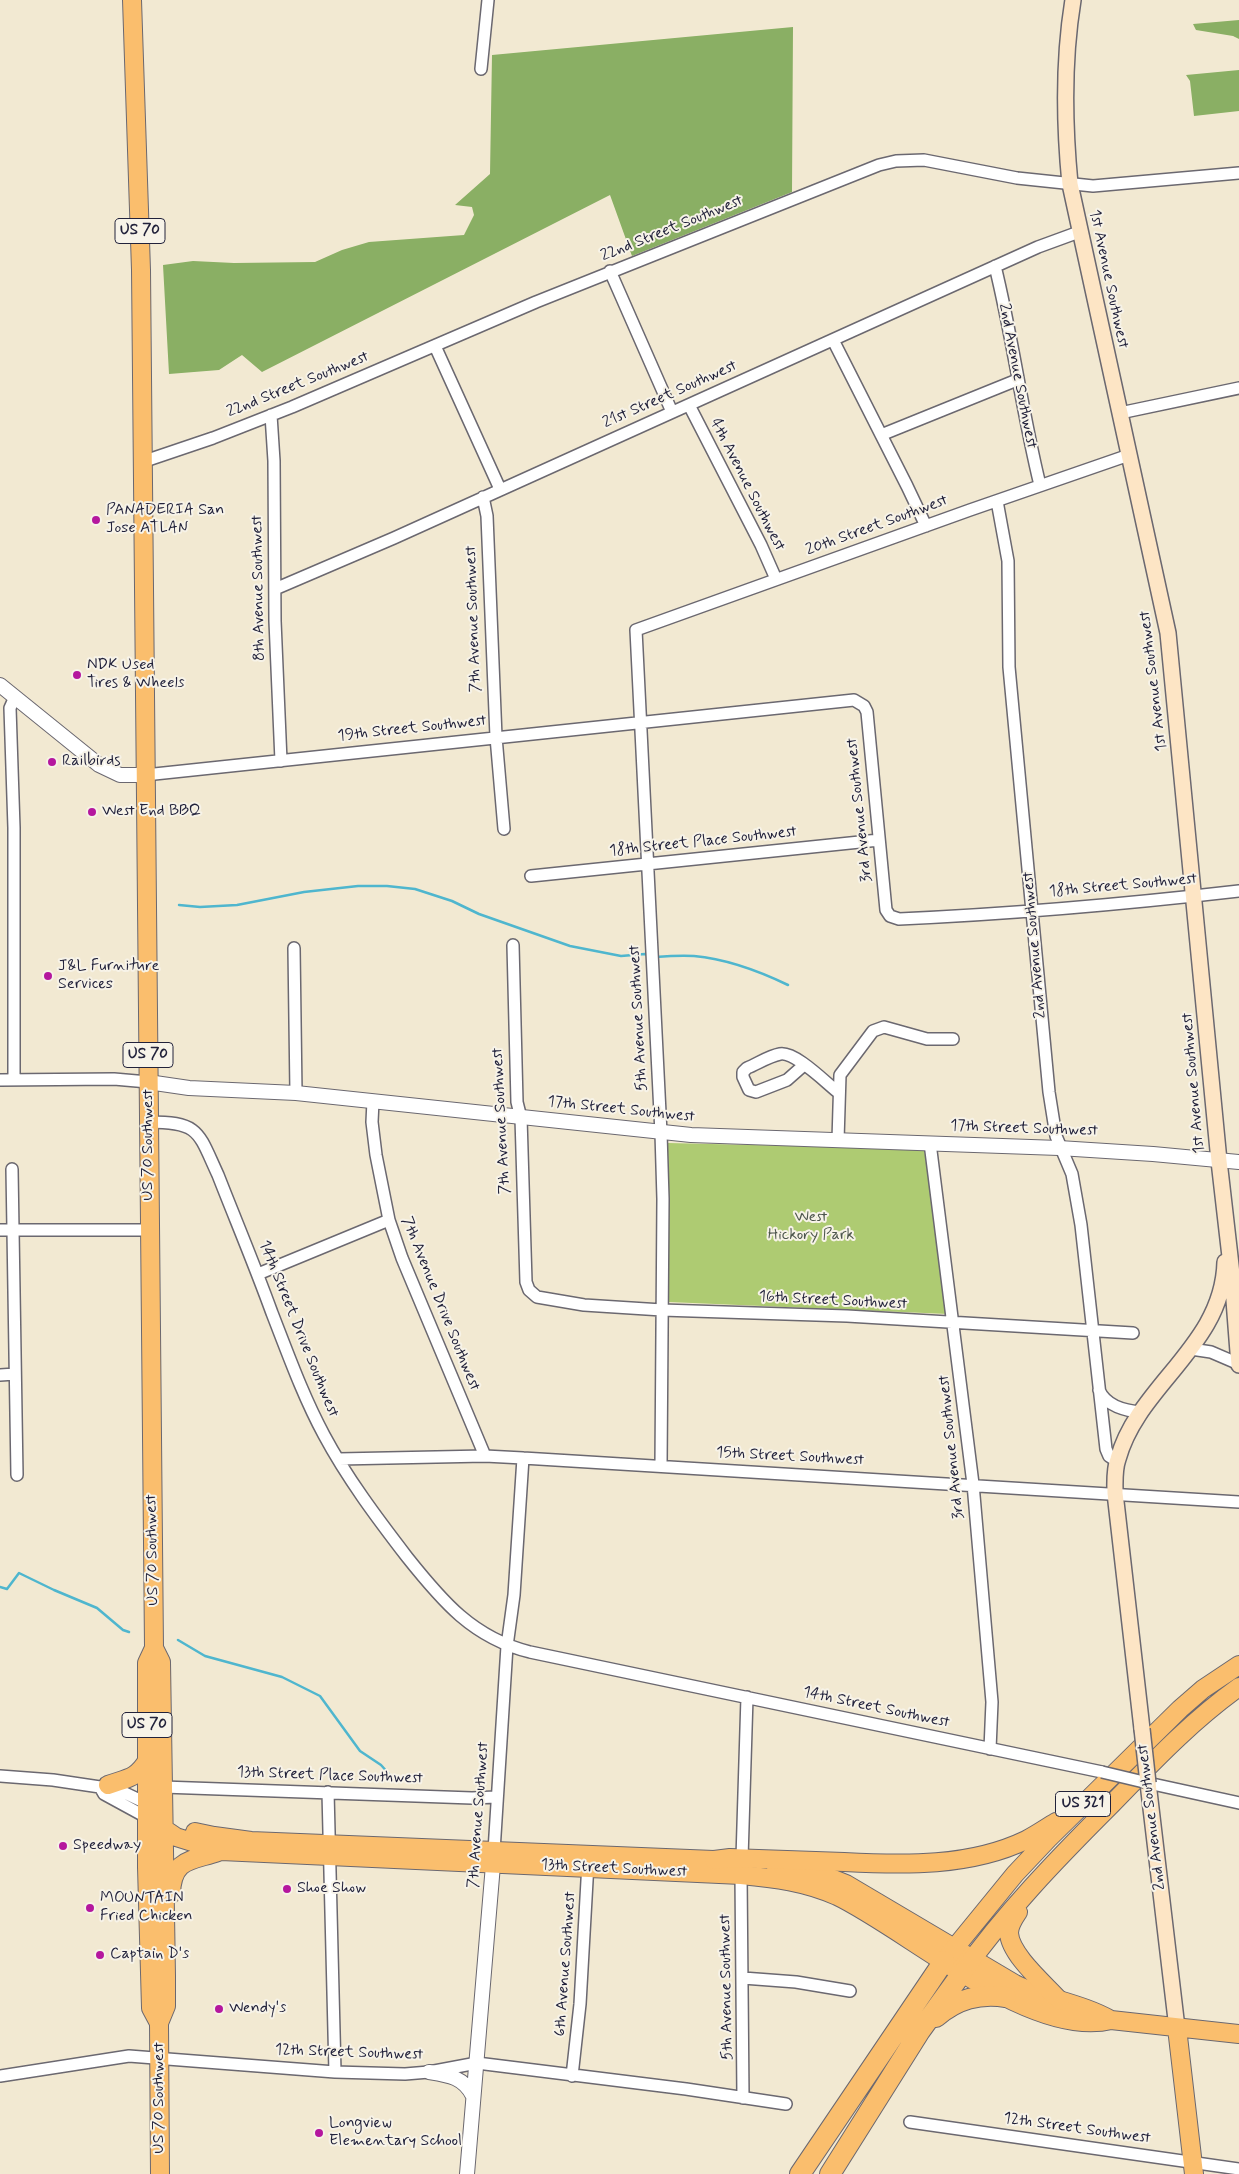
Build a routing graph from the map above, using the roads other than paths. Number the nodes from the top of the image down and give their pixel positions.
1 (132, 0) edge
2 (488, 0) edge
3 (1072, 0) edge
4 (481, 69) dead end
5 (1239, 173) edge
6 (1070, 184) junction
7 (1079, 232) junction
8 (995, 266) junction
9 (610, 272) junction
10 (833, 340) junction
11 (435, 346) junction
12 (1017, 380) junction
13 (1239, 388) edge
14 (689, 405) junction
15 (672, 412) junction
16 (1120, 413) junction
17 (271, 415) junction
18 (881, 435) junction
19 (1129, 455) junction
20 (142, 462) junction
21 (1040, 485) junction
22 (500, 489) junction
23 (484, 497) junction
24 (997, 501) junction
25 (926, 526) junction
26 (776, 579) junction
27 (275, 589) junction
28 (636, 630) joint
29 (0, 684) edge
30 (858, 702) joint
31 (9, 704) edge
32 (640, 722) junction
33 (496, 737) junction
34 (280, 761) junction
35 (145, 776) junction
36 (504, 829) dead end
37 (879, 840) junction
38 (647, 864) junction
39 (531, 876) dead end
40 (1239, 891) edge
41 (1194, 896) junction
42 (1031, 910) junction
43 (890, 916) joint
44 (513, 945) dead end
45 (294, 948) dead end
46 (953, 1039) dead end
47 (804, 1065) junction
48 (0, 1080) edge
49 (14, 1080) junction
50 (148, 1082) junction
51 (296, 1093) junction
52 (838, 1093) junction
53 (373, 1101) junction
54 (521, 1118) junction
55 (149, 1122) junction
56 (661, 1133) junction
57 (838, 1140) junction
58 (930, 1143) junction
59 (1060, 1148) junction
60 (1219, 1161) junction
61 (1239, 1162) edge
62 (12, 1169) dead end
63 (388, 1220) junction
64 (1225, 1222) junction
65 (0, 1230) edge
66 (12, 1230) junction
67 (150, 1230) junction
68 (258, 1274) junction
69 (532, 1294) joint
70 (662, 1310) junction
71 (954, 1324) junction
72 (1093, 1331) junction
73 (1133, 1333) dead end
74 (1191, 1349) junction
75 (1239, 1365) edge
76 (15, 1374) junction
77 (0, 1375) edge
78 (1098, 1385) junction
79 (1142, 1412) junction
80 (484, 1456) junction
81 (523, 1458) junction
82 (339, 1460) junction
83 (1117, 1460) junction
84 (661, 1465) junction
85 (17, 1475) dead end
86 (973, 1484) junction
87 (1115, 1494) junction
88 (1239, 1502) edge
89 (507, 1646) junction
90 (154, 1648) junction
91 (1239, 1665) edge
92 (1239, 1687) edge
93 (747, 1697) junction
94 (990, 1749) junction
95 (147, 1761) junction
96 (0, 1776) edge
97 (1148, 1783) junction
98 (104, 1786) junction
99 (163, 1787) junction
100 (328, 1792) junction
101 (496, 1797) junction
102 (1239, 1803) edge
103 (1080, 1808) junction
104 (156, 1816) junction
105 (330, 1850) junction
106 (221, 1851) junction
107 (493, 1857) junction
108 (714, 1860) junction
109 (588, 1861) junction
110 (741, 1866) junction
111 (1040, 1877) junction
112 (949, 1954) junction
113 (166, 1966) junction
114 (967, 1966) junction
115 (743, 1978) junction
116 (850, 1991) dead end
117 (1006, 1998) junction
118 (1060, 2001) junction
119 (1111, 2020) junction
120 (159, 2023) junction
121 (1177, 2028) junction
122 (920, 2031) junction
123 (1239, 2034) edge
124 (160, 2058) junction
125 (477, 2063) junction
126 (335, 2072) junction
127 (429, 2072) junction
128 (0, 2076) edge
129 (572, 2076) junction
130 (473, 2096) junction
131 (744, 2098) junction
132 (786, 2104) dead end
133 (910, 2122) dead end
134 (1194, 2169) edge
135 (1239, 2169) edge
136 (160, 2174) edge
137 (467, 2174) edge
138 (800, 2174) edge
139 (830, 2174) edge

1 - 20 main road, US 70
2 - 4 street
3 - 6 main road, 1st Avenue Southwest
5 - 6 street, 22nd Street Southwest
6 - 7 main road, 1st Avenue Southwest
6 - 9 street, 22nd Street Southwest
7 - 8 street, 21st Street Southwest
7 - 16 main road, 1st Avenue Southwest
8 - 10 street, 21st Street Southwest
8 - 12 street, 2nd Avenue Southwest
9 - 11 street, 22nd Street Southwest
9 - 15 street
10 - 14 street, 21st Street Southwest
10 - 18 street
11 - 17 street, 22nd Street Southwest
11 - 22 street
12 - 18 street
12 - 21 street, 2nd Avenue Southwest
13 - 16 street
14 - 15 street, 21st Street Southwest
14 - 26 street, 4th Avenue Southwest
15 - 22 street, 21st Street Southwest
16 - 19 main road, 1st Avenue Southwest
17 - 20 street, 22nd Street Southwest
17 - 27 street, 8th Avenue Southwest
18 - 25 street
19 - 21 street, 20th Street Southwest
19 - 41 main road, 1st Avenue Southwest
20 - 35 main road, US 70 Southwest / US 70
21 - 24 street, 20th Street Southwest
22 - 23 street, 21st Street Southwest
23 - 27 street, 21st Street Southwest
23 - 33 street, 7th Avenue Southwest
24 - 25 street, 20th Street Southwest
24 - 42 street, 2nd Avenue Southwest
25 - 26 street, 20th Street Southwest
26 - 28 street, 20th Street Southwest
27 - 34 street, 8th Avenue Southwest
28 - 32 street, 5th Avenue Southwest
29 - 31 street, 19th Street Southwest
30 - 32 street, 19th Street Southwest
30 - 37 street, 3rd Avenue Southwest
31 - 35 street, 19th Street Southwest
31 - 49 street
32 - 33 street, 19th Street Southwest
32 - 38 street, 5th Avenue Southwest
33 - 34 street, 19th Street Southwest
33 - 36 street, 7th Avenue Southwest
34 - 35 street, 19th Street Southwest
35 - 50 main road, US 70 Southwest / US 70
37 - 38 street, 18th Street Place Southwest
37 - 43 street, 3rd Avenue Southwest
38 - 39 street, 18th Street Place Southwest
38 - 56 street, 5th Avenue Southwest
40 - 41 street, 18th Street Southwest
41 - 42 street, 18th Street Southwest
41 - 60 main road, 1st Avenue Southwest
42 - 43 street, 18th Street Southwest
42 - 59 street, 2nd Avenue Southwest
44 - 54 street, 7th Avenue Southwest
45 - 51 street
46 - 52 street
47 - 47 street
47 - 52 street
48 - 49 street, 17th Street Southwest
49 - 50 street, 17th Street Southwest
50 - 51 street, 17th Street Southwest
50 - 55 main road, US 70 Southwest / US 70
51 - 53 street, 17th Street Southwest
52 - 57 street
53 - 54 street, 17th Street Southwest
53 - 63 street, 7th Avenue Drive Southwest
54 - 56 street, 17th Street Southwest
54 - 69 street, 7th Avenue Southwest
55 - 67 main road, US 70 Southwest / US 70
55 - 68 street, 14th Street Drive Southwest
56 - 57 street, 17th Street Southwest
56 - 70 street, 5th Avenue Southwest
57 - 58 street, 17th Street Southwest
58 - 59 street, 17th Street Southwest
58 - 71 street, 3rd Avenue Southwest
59 - 60 street, 17th Street Southwest
59 - 72 street, 2nd Avenue Southwest
60 - 61 street, 17th Street Southwest
60 - 64 main road, 1st Avenue Southwest
62 - 66 street
63 - 68 street
63 - 80 street, 7th Avenue Drive Southwest
64 - 74 main road, 2nd Avenue Southwest
64 - 75 main road, 1st Avenue Southwest
65 - 66 street
66 - 67 street
66 - 76 street
67 - 90 main road, US 70 Southwest / US 70
68 - 82 street, 14th Street Drive Southwest
69 - 70 street, 16th Street Southwest
70 - 71 street, 16th Street Southwest
70 - 84 street, 5th Avenue Southwest
71 - 72 street, 16th Street Southwest
71 - 86 street, 3rd Avenue Southwest
72 - 73 street, 16th Street Southwest
72 - 78 street, 2nd Avenue Southwest
74 - 75 street
74 - 79 main road, 2nd Avenue Southwest
76 - 77 street
76 - 85 street
78 - 79 street
78 - 83 street, 2nd Avenue Southwest
79 - 83 main road, 2nd Avenue Southwest
80 - 81 street, 15th Street Southwest
80 - 82 street, 15th Street Southwest
81 - 84 street, 15th Street Southwest
81 - 89 street, 7th Avenue Southwest
82 - 89 street, 14th Street Drive Southwest
83 - 87 main road, 2nd Avenue Southwest
84 - 86 street, 15th Street Southwest
86 - 87 street, 15th Street Southwest
86 - 94 street, 3rd Avenue Southwest
87 - 88 street, 15th Street Southwest
87 - 97 main road, 2nd Avenue Southwest, bridge
89 - 93 street, 14th Street Southwest
89 - 101 street, 7th Avenue Southwest
90 - 95 main road, US 70 Southwest / US 70
90 - 99 main road, US 70 Southwest / US 70
91 - 103 main road, US 321
92 - 111 main road, US 321
93 - 94 street, 14th Street Southwest
93 - 110 street, 5th Avenue Southwest
94 - 97 street, 14th Street Southwest, bridge
95 - 98 main road
95 - 104 main road, US 70 Southwest / US 70
96 - 98 street, 13th Street Southwest
97 - 102 street, 14th Street Southwest
97 - 121 main road, 2nd Avenue Southwest
98 - 104 street, 13th Street Southwest
99 - 100 street, 13th Street Place Southwest
99 - 104 main road, US 70 Southwest / US 70
100 - 101 street, 13th Street Place Southwest
100 - 105 street
101 - 107 street, 7th Avenue Southwest
103 - 110 main road
103 - 112 main road, US 321
104 - 105 main road, 13th Street Southwest
104 - 106 main road, 13th Street Southwest
104 - 113 main road, US 70 Southwest / US 70
104 - 120 main road, US 70 Southwest / US 70
105 - 106 main road, 13th Street Southwest
105 - 107 main road, 13th Street Southwest
105 - 126 street
106 - 113 main road
107 - 109 main road, 13th Street Southwest
107 - 125 street, 7th Avenue Southwest
108 - 109 main road, 13th Street Southwest
108 - 110 main road
108 - 112 main road, 13th Street Southwest
109 - 110 main road, 13th Street Southwest
109 - 129 street, 6th Avenue Southwest
110 - 112 main road, 13th Street Southwest
110 - 115 street, 5th Avenue Southwest
111 - 114 main road, US 321
111 - 118 main road
112 - 114 main road, 13th Street Southwest
112 - 138 highway, US 321
113 - 120 main road, US 70 Southwest / US 70
114 - 117 main road, 13th Street Southwest
114 - 118 main road, 13th Street Southwest
114 - 122 highway, US 321
115 - 116 street
115 - 131 street, 5th Avenue Southwest
117 - 119 main road, 13th Street Southwest
117 - 122 highway
118 - 119 main road, 13th Street Southwest
119 - 121 main road, 13th Street Southwest
120 - 124 main road, US 70 Southwest / US 70
121 - 123 main road, 13th Street Southwest
121 - 134 main road, 2nd Avenue Southwest
122 - 139 highway, US 321
124 - 126 street, 12th Street Southwest
124 - 128 street, 12th Street Southwest
124 - 136 main road, US 70 Southwest / US 70
125 - 127 street, 12th Street Southwest
125 - 129 street, 12th Street Southwest
125 - 130 street, 7th Avenue Southwest
126 - 127 street, 12th Street Southwest
127 - 130 street
129 - 131 street, 12th Street Southwest
130 - 137 street, 7th Avenue Southwest
131 - 132 street, 12th Street Southwest
133 - 134 street, 12th Street Southwest
134 - 135 street, 12th Street Southwest

